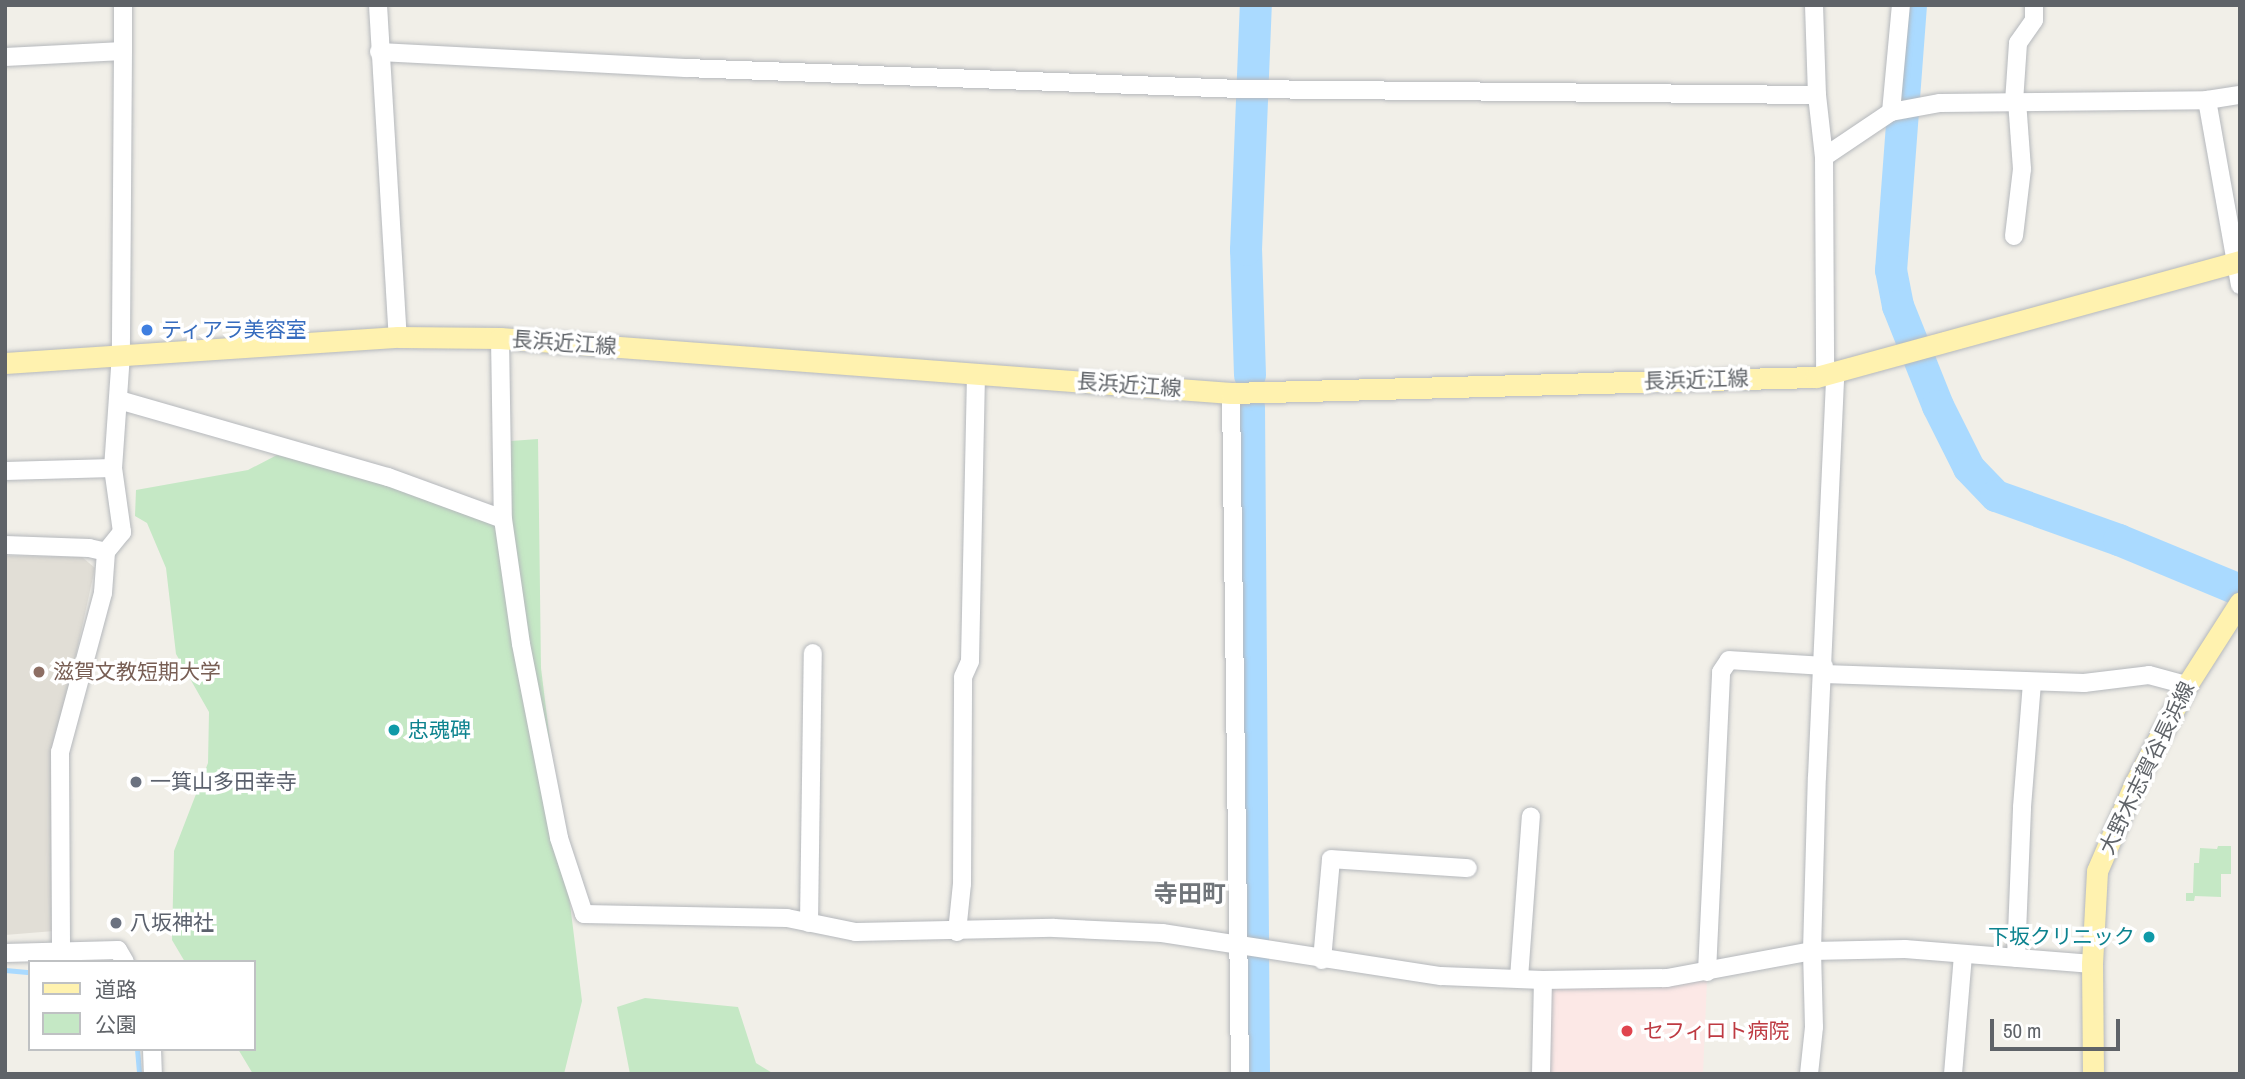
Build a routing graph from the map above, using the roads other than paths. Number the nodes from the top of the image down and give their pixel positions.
1 (123, 5) edge
2 (378, 5) edge
3 (1814, 5) edge
4 (1901, 5) edge
5 (2034, 5) edge
6 (123, 51) junction
7 (379, 52) junction
8 (5, 57) edge
9 (1817, 95) junction
10 (2240, 95) edge
11 (2207, 100) junction
12 (2016, 102) junction
13 (1899, 111) junction
14 (1824, 157) junction
15 (2014, 236) dead end
16 (2237, 262) edge
17 (2240, 285) edge
18 (398, 337) junction
19 (500, 338) junction
20 (121, 354) junction
21 (5, 363) edge
22 (976, 375) junction
23 (1830, 375) junction
24 (1231, 393) junction
25 (119, 400) junction
26 (113, 468) junction
27 (5, 471) edge
28 (503, 519) junction
29 (5, 545) edge
30 (106, 552) junction
31 (2240, 602) edge
32 (813, 653) dead end
33 (1824, 670) junction
34 (2032, 682) junction
35 (2187, 685) junction
36 (1531, 816) dead end
37 (1468, 868) dead end
38 (809, 923) junction
39 (957, 932) junction
40 (1249, 948) junction
41 (1812, 951) junction
42 (5, 953) edge
43 (61, 953) junction
44 (1963, 955) junction
45 (2016, 958) junction
46 (124, 960) edge
47 (1322, 960) junction
48 (2092, 964) junction
49 (1707, 972) junction
50 (1519, 978) junction
51 (1543, 980) junction
52 (152, 1051) edge
53 (153, 1074) edge
54 (1240, 1074) edge
55 (1541, 1074) edge
56 (1809, 1074) edge
57 (1953, 1074) edge
58 (2093, 1074) edge

1 - 6 street
2 - 7 street
3 - 9 street
4 - 13 street
5 - 12 street
6 - 8 street
6 - 20 street
7 - 9 street
7 - 18 street
9 - 14 street
10 - 11 street
11 - 12 street
11 - 16 street
12 - 13 street
12 - 15 street
13 - 14 street
14 - 23 street
16 - 17 street
16 - 23 main road, 長浜近江線
18 - 19 main road, 長浜近江線
18 - 20 main road, 長浜近江線
19 - 22 main road, 長浜近江線
19 - 28 street
20 - 21 main road, 長浜近江線
20 - 25 street
22 - 24 main road, 長浜近江線
22 - 39 street
23 - 24 main road, 長浜近江線
23 - 33 street
24 - 40 street
25 - 26 street
25 - 28 street
26 - 27 street
26 - 30 street
28 - 38 street
29 - 30 street
30 - 43 street
31 - 35 main road, 大野木志賀谷長浜線
32 - 38 street
33 - 34 street
33 - 41 street
33 - 49 street
34 - 35 street
34 - 45 street
35 - 48 main road, 大野木志賀谷長浜線
36 - 50 street
37 - 47 street
38 - 39 street
39 - 40 street
40 - 47 street
40 - 54 street
41 - 44 street
41 - 49 street
41 - 56 street
42 - 43 street
43 - 46 street
44 - 45 street
44 - 57 street
45 - 48 street
47 - 50 street
48 - 58 main road, 大野木志賀谷長浜線
49 - 51 street
50 - 51 street
51 - 55 street
52 - 53 street

